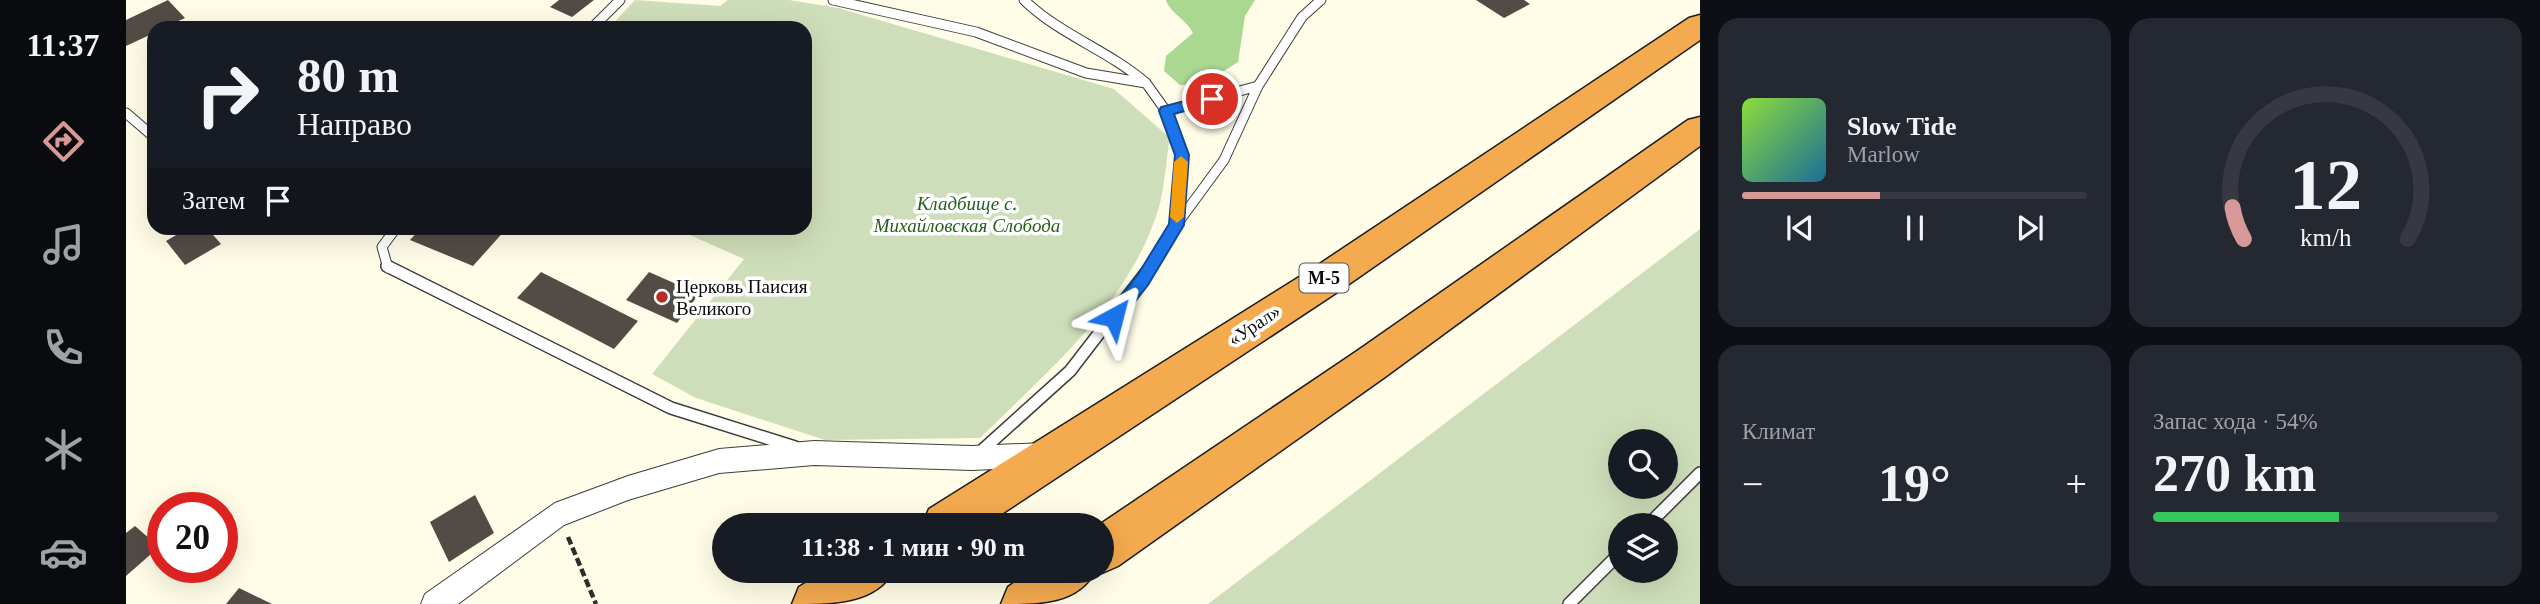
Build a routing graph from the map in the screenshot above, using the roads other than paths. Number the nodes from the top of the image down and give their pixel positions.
1 (620, 0) edge
2 (833, 0) edge
3 (1024, 0) edge
4 (1321, 0) edge
5 (599, 21) edge
6 (1700, 25) edge
7 (1146, 83) junction
8 (1258, 86) junction
9 (1166, 111) junction
10 (126, 113) edge
11 (1700, 128) edge
12 (147, 131) edge
13 (1176, 225) junction
14 (391, 235) edge
15 (814, 453) junction
16 (1059, 454) junction
17 (972, 458) junction
18 (1700, 473) edge
19 (963, 513) edge
20 (1660, 513) edge
21 (1114, 542) edge
22 (1608, 565) edge
23 (850, 583) edge
24 (1055, 583) edge
25 (435, 604) edge
26 (817, 604) edge
27 (1025, 604) edge
28 (1569, 604) edge

1 - 5 lane
2 - 7 lane
3 - 7 lane
4 - 8 lane
6 - 16 highway, «Урал» / М-5
7 - 9 lane
8 - 9 lane
8 - 13 lane
9 - 13 lane
10 - 12 lane
11 - 21 highway
13 - 17 lane
14 - 15 lane
15 - 17 street
15 - 25 street
16 - 17 street
16 - 19 highway, «Урал» / М-5
18 - 20 lane
22 - 28 lane
23 - 26 highway
24 - 27 highway

